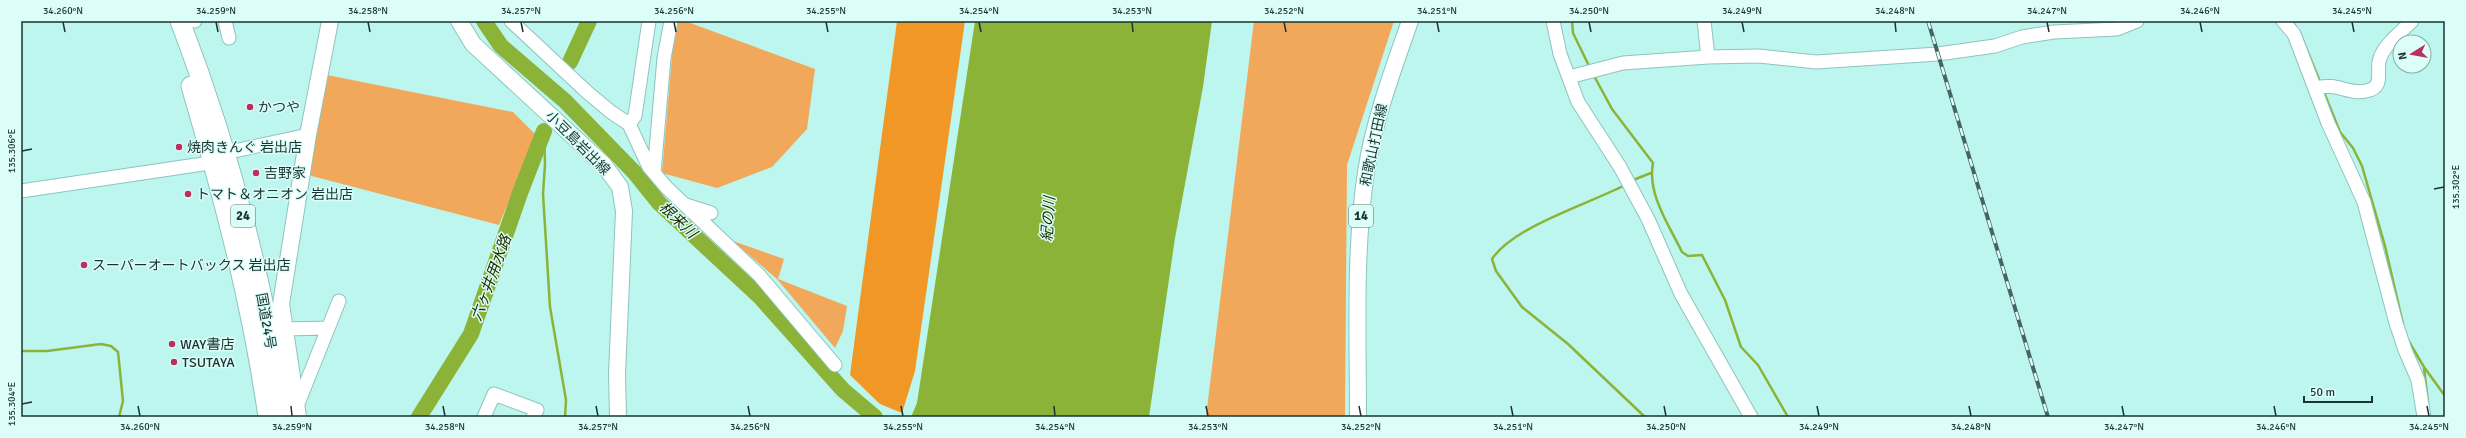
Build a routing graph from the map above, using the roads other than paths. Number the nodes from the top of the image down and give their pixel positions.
1 (167, 21) edge
2 (180, 21) edge
3 (225, 21) edge
4 (330, 21) edge
5 (459, 21) edge
6 (511, 21) edge
7 (649, 21) edge
8 (671, 21) edge
9 (1410, 21) edge
10 (1553, 21) edge
11 (1704, 21) edge
12 (2137, 21) edge
13 (2283, 21) edge
14 (2412, 21) edge
15 (229, 38) dead end
16 (1708, 57) junction
17 (1574, 76) junction
18 (2315, 88) junction
19 (629, 124) junction
20 (308, 135) junction
21 (220, 158) junction
22 (654, 173) junction
23 (21, 191) edge
24 (686, 205) junction
25 (711, 213) dead end
26 (339, 301) dead end
27 (328, 328) junction
28 (284, 329) junction
29 (835, 365) dead end
30 (293, 413) edge
31 (268, 417) edge
32 (484, 417) edge
33 (533, 417) edge
34 (618, 417) edge
35 (1358, 417) edge
36 (1751, 417) edge
37 (2424, 417) edge

1 - 21 highway, 国道24号 / 24
2 - 21 highway, 国道24号 / 24
3 - 15 street
4 - 20 main road
5 - 34 main road, 小豆島岩出線
6 - 19 street
7 - 19 street
8 - 22 street
9 - 35 main road, 和歌山打田線 / 14
10 - 17 street
11 - 16 street
12 - 16 street
13 - 18 street
14 - 18 street
16 - 17 street
17 - 36 street
18 - 37 street
19 - 22 street
20 - 21 street
20 - 28 main road
21 - 23 street
21 - 30 highway, 国道24号 / 24
21 - 31 highway, 国道24号 / 24
22 - 24 street
24 - 25 street
24 - 29 street
26 - 27 street
27 - 28 street
27 - 30 street
28 - 30 main road
32 - 33 street

